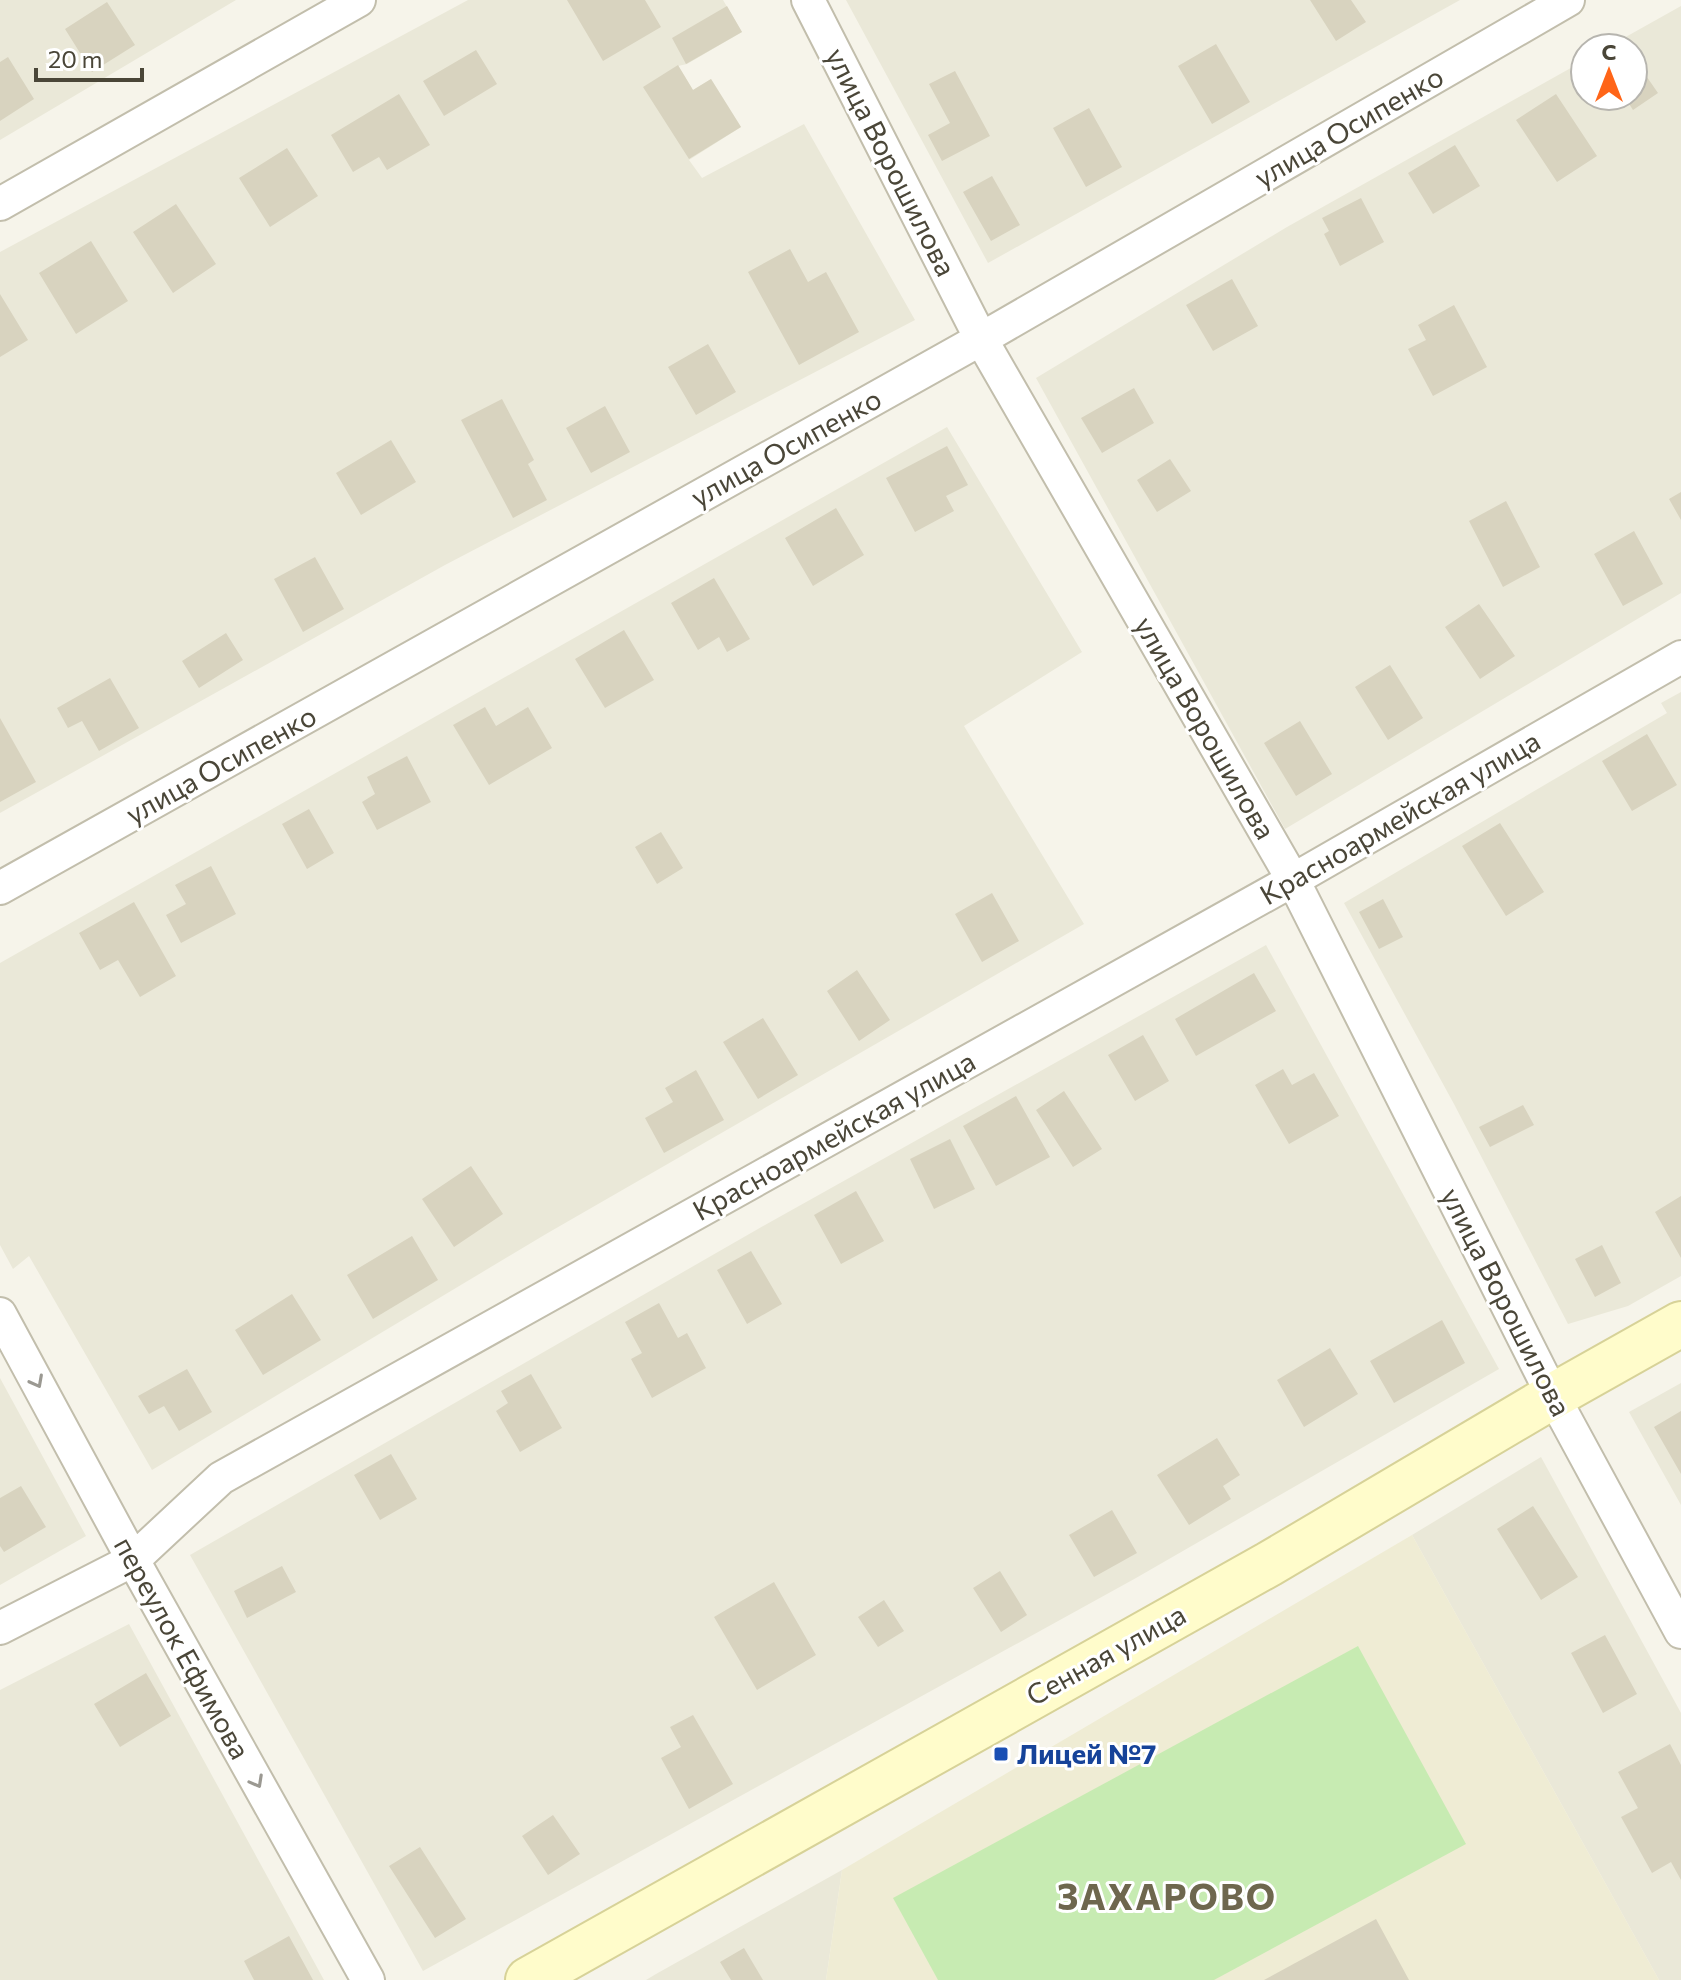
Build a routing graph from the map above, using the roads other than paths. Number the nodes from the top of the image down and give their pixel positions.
1 (359, 0) edge
2 (808, 0) edge
3 (1568, 0) edge
4 (0, 204) edge
5 (981, 339) junction
6 (1681, 657) edge
7 (1293, 880) junction
8 (0, 888) edge
9 (0, 1314) edge
10 (1681, 1324) edge
11 (1553, 1396) junction
12 (133, 1560) junction
13 (0, 1628) edge
14 (1681, 1632) edge
15 (368, 1980) edge
16 (528, 1980) edge

1 - 4 street
2 - 5 street, улица Ворошилова
3 - 5 street, улица Осипенко
5 - 7 street, улица Ворошилова
5 - 8 street, улица Осипенко
6 - 7 street, Красноармейская улица
7 - 11 street, улица Ворошилова
7 - 12 street, Красноармейская улица
9 -> 12 street, переулок Ефимова
10 - 11 street, Сенная улица
11 - 14 street, улица Ворошилова
11 - 16 street, Сенная улица
12 - 13 street, Красноармейская улица
12 -> 15 street, переулок Ефимова

